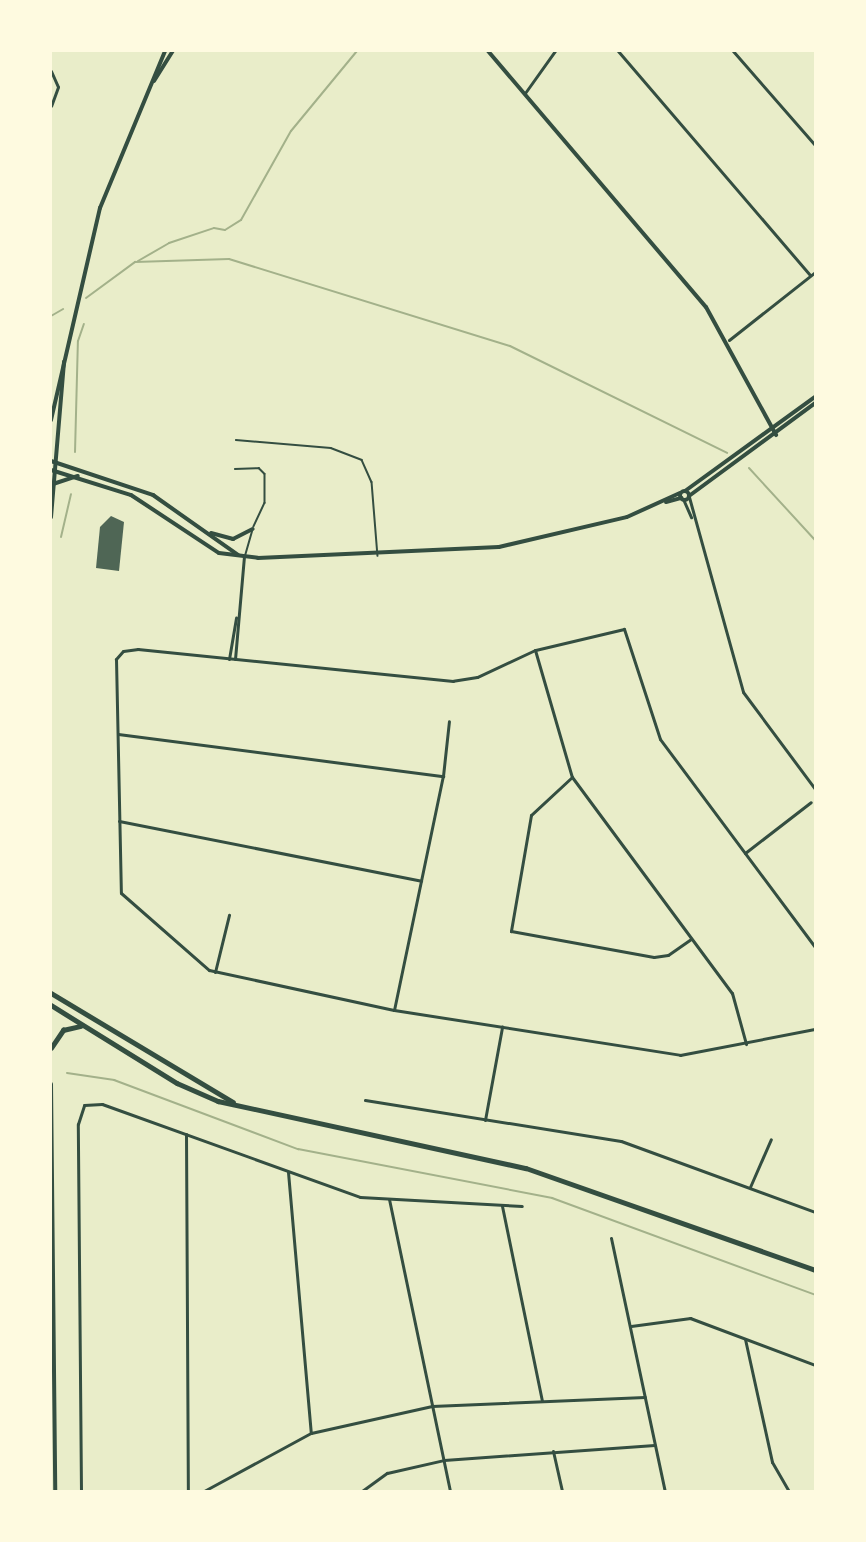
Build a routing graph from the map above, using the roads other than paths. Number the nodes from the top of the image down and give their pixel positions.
1 (165, 51) edge
2 (173, 51) edge
3 (488, 51) edge
4 (555, 51) edge
5 (618, 51) edge
6 (733, 51) edge
7 (51, 71) edge
8 (153, 81) junction
9 (524, 95) junction
10 (51, 106) edge
11 (815, 145) edge
12 (815, 272) edge
13 (810, 275) junction
14 (729, 340) junction
15 (65, 347) junction
16 (815, 397) edge
17 (815, 404) edge
18 (51, 420) edge
19 (772, 430) junction
20 (776, 435) junction
21 (236, 440) dead end
22 (53, 461) edge
23 (235, 469) dead end
24 (52, 471) edge
25 (78, 476) junction
26 (53, 484) junction
27 (682, 495) junction
28 (689, 497) junction
29 (51, 517) edge
30 (693, 522) junction
31 (253, 529) junction
32 (204, 531) junction
33 (239, 556) junction
34 (378, 556) junction
35 (244, 557) junction
36 (237, 617) junction
37 (535, 650) junction
38 (229, 658) junction
39 (235, 659) junction
40 (449, 721) dead end
41 (118, 734) junction
42 (443, 776) junction
43 (572, 777) junction
44 (815, 789) edge
45 (812, 802) dead end
46 (119, 821) junction
47 (745, 853) junction
48 (421, 880) junction
49 (229, 915) dead end
50 (691, 939) junction
51 (815, 947) edge
52 (215, 972) junction
53 (51, 993) edge
54 (51, 1005) edge
55 (394, 1010) junction
56 (84, 1026) junction
57 (502, 1027) junction
58 (815, 1029) edge
59 (746, 1044) junction
60 (51, 1048) edge
61 (51, 1084) edge
62 (364, 1100) dead end
63 (235, 1104) junction
64 (485, 1120) junction
65 (186, 1134) junction
66 (771, 1139) dead end
67 (288, 1172) junction
68 (750, 1187) junction
69 (389, 1200) junction
70 (502, 1206) junction
71 (522, 1206) dead end
72 (815, 1212) edge
73 (611, 1238) dead end
74 (815, 1270) edge
75 (631, 1326) junction
76 (745, 1339) junction
77 (815, 1365) edge
78 (52, 1384) edge
79 (645, 1397) junction
80 (542, 1401) junction
81 (432, 1406) junction
82 (310, 1433) junction
83 (654, 1445) junction
84 (553, 1451) junction
85 (444, 1460) junction
86 (55, 1491) edge
87 (81, 1491) edge
88 (188, 1491) edge
89 (204, 1491) edge
90 (362, 1491) edge
91 (450, 1491) edge
92 (562, 1491) edge
93 (665, 1491) edge
94 (789, 1491) edge

1 - 8 street
2 - 8 street
3 - 9 street
4 - 9 street
5 - 13 street
6 - 11 street
7 - 10 street
8 - 15 street
9 - 14 street
12 - 13 street
13 - 14 street
14 - 19 street
15 - 18 street
15 - 22 street
16 - 19 street
17 - 20 street
19 - 20 street
19 - 27 street
20 - 28 street
21 - 34 lane
22 - 24 street
22 - 32 street
23 - 31 lane
24 - 25 street
24 - 26 street
25 - 26 street
25 - 33 street
26 - 29 street
27 - 28 street
27 - 28 street
27 - 30 street
27 - 34 street
28 - 30 street
30 - 44 street
31 - 32 street
31 - 35 lane
32 - 33 street
33 - 35 street
34 - 35 street
35 - 36 street
36 - 38 street
36 - 39 street
37 - 39 street
37 - 43 street
37 - 47 street
38 - 39 street
38 - 41 street
40 - 42 street
41 - 42 street
41 - 46 street
42 - 48 street
43 - 50 street
43 - 50 street
45 - 47 street
46 - 48 street
46 - 52 street
47 - 51 street
48 - 55 street
49 - 52 street
50 - 59 street
52 - 55 street
53 - 63 main road
54 - 56 main road
55 - 57 street
56 - 60 main road
56 - 63 main road
57 - 59 street
57 - 64 street
58 - 59 street
61 - 78 street
62 - 64 street
63 - 74 main road
64 - 68 street
65 - 67 street
65 - 87 street
65 - 88 street
66 - 68 street
67 - 69 street
67 - 82 street
68 - 72 street
69 - 70 street
69 - 81 street
70 - 71 street
70 - 80 street
73 - 75 street
75 - 76 street
75 - 79 street
76 - 77 street
76 - 94 street
78 - 86 street
79 - 80 street
79 - 83 street
80 - 81 street
81 - 82 street
81 - 85 street
82 - 89 street
83 - 84 street
83 - 93 street
84 - 85 street
84 - 92 street
85 - 90 street
85 - 91 street

